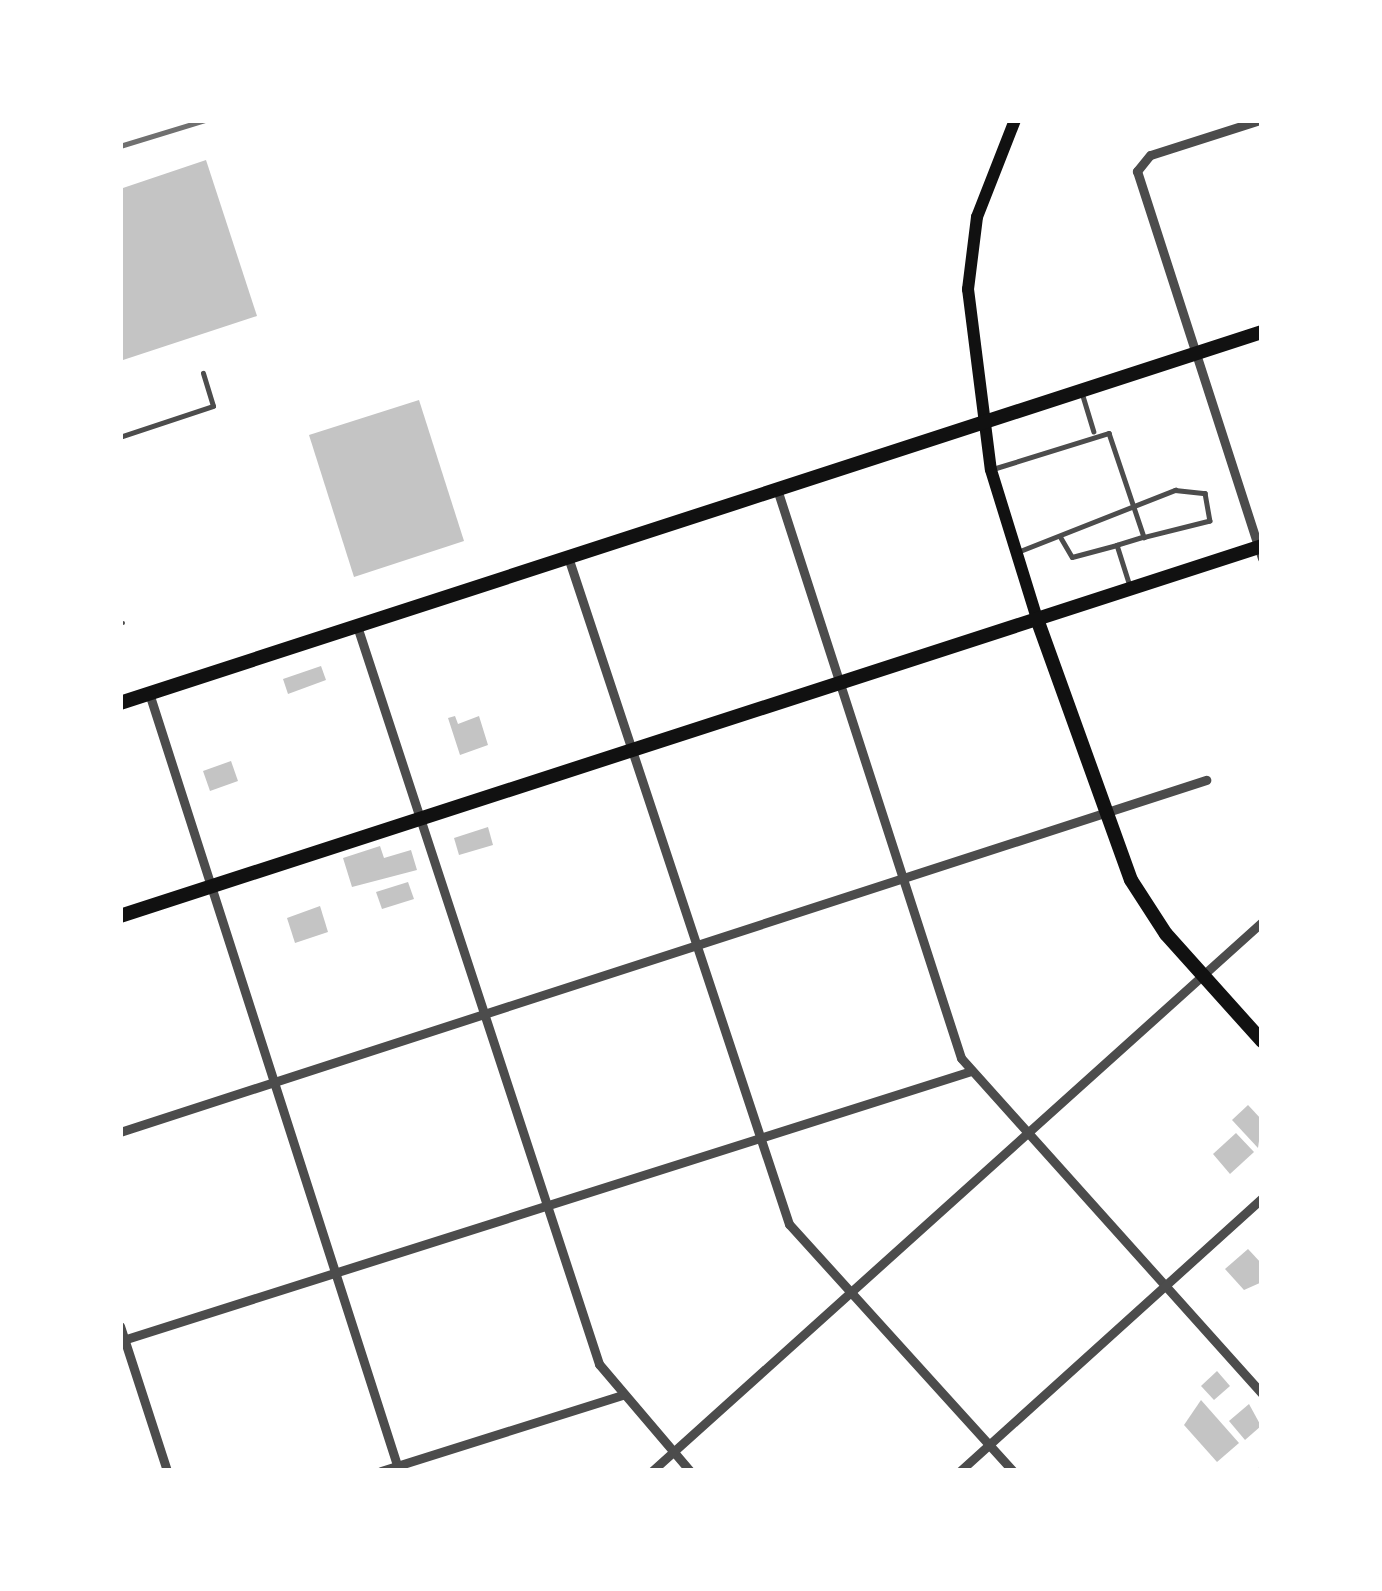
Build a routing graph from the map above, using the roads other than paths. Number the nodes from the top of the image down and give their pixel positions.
1 (1015, 120) edge
2 (1260, 120) edge
3 (1262, 332) edge
4 (1195, 354) junction
5 (202, 374) dead end
6 (1082, 390) junction
7 (982, 424) junction
8 (1094, 434) junction
9 (120, 437) edge
10 (991, 470) junction
11 (777, 489) junction
12 (1134, 509) junction
13 (1060, 536) junction
14 (1144, 537) junction
15 (1117, 544) junction
16 (1261, 550) edge
17 (1015, 553) junction
18 (568, 556) junction
19 (1131, 589) junction
20 (1037, 619) junction
21 (357, 626) junction
22 (838, 684) junction
23 (149, 693) junction
24 (120, 703) edge
25 (631, 751) junction
26 (1206, 780) dead end
27 (1103, 812) junction
28 (421, 819) junction
29 (903, 879) junction
30 (209, 887) junction
31 (120, 916) edge
32 (1262, 922) edge
33 (694, 946) junction
34 (1203, 975) junction
35 (484, 1013) junction
36 (1262, 1040) edge
37 (971, 1071) junction
38 (273, 1082) junction
39 (120, 1132) edge
40 (1026, 1135) junction
41 (757, 1140) junction
42 (1262, 1198) edge
43 (548, 1207) junction
44 (335, 1276) junction
45 (1164, 1286) junction
46 (850, 1292) junction
47 (120, 1326) edge
48 (122, 1340) edge
49 (622, 1394) junction
50 (1262, 1394) edge
51 (989, 1445) junction
52 (673, 1452) junction
53 (398, 1468) edge
54 (167, 1471) edge
55 (381, 1471) edge
56 (652, 1471) edge
57 (690, 1471) edge
58 (960, 1471) edge
59 (1012, 1471) edge

1 - 7 main road
2 - 4 street
3 - 4 main road
4 - 6 main road
4 - 16 street
5 - 9 lane
6 - 7 main road
6 - 8 lane
7 - 10 main road
7 - 11 main road
8 - 10 lane
8 - 12 lane
10 - 17 main road
11 - 18 main road
11 - 22 street
12 - 13 lane
12 - 14 lane
12 - 14 lane
13 - 15 lane
13 - 17 lane
14 - 15 lane
15 - 19 lane
16 - 19 main road
17 - 20 main road
18 - 21 main road
18 - 25 street
19 - 20 main road
20 - 22 main road
20 - 27 main road
21 - 23 main road
21 - 28 street
22 - 25 main road
22 - 29 street
23 - 24 main road
23 - 30 street
25 - 28 main road
25 - 33 street
26 - 27 street
27 - 29 street
27 - 34 main road
28 - 30 main road
28 - 35 street
29 - 33 street
29 - 37 street
30 - 31 main road
30 - 38 street
32 - 34 street
33 - 35 street
33 - 41 street
34 - 36 main road
34 - 40 street
35 - 38 street
35 - 43 street
37 - 40 street
37 - 41 street
38 - 39 street
38 - 44 street
40 - 45 street
40 - 46 street
41 - 43 street
41 - 46 street
42 - 45 street
43 - 44 street
43 - 49 street
44 - 48 street
44 - 53 street
45 - 50 street
45 - 51 street
46 - 51 street
46 - 52 street
47 - 48 street
48 - 54 street
49 - 52 street
49 - 53 street
51 - 58 street
51 - 59 street
52 - 56 street
52 - 57 street
53 - 55 street

